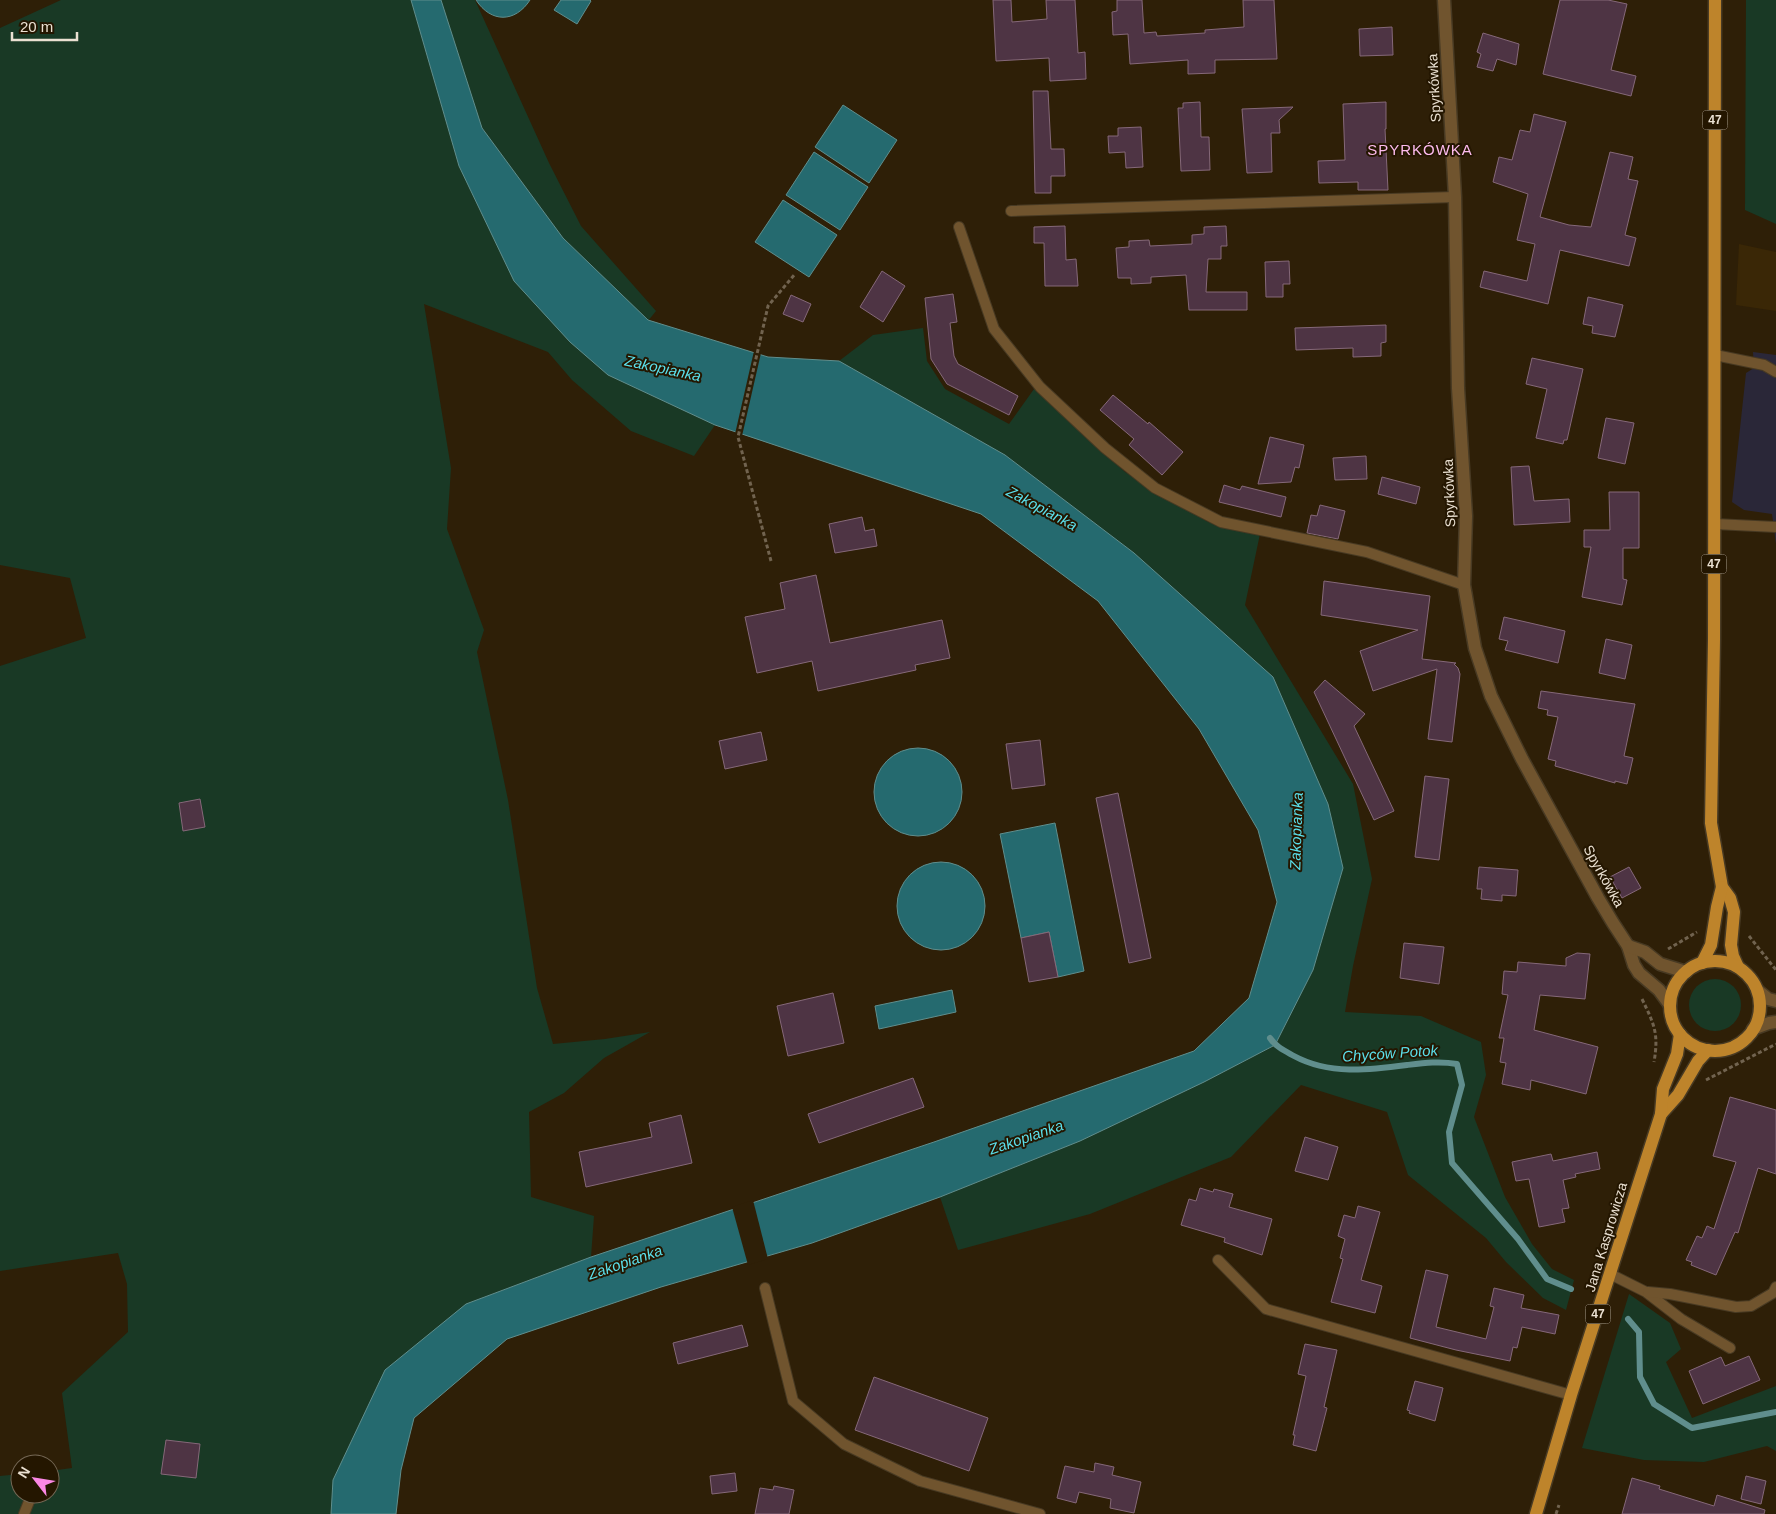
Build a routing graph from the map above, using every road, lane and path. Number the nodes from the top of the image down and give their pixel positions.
1 (1444, 0) edge
2 (1715, 0) edge
3 (1455, 197) junction
4 (1011, 211) dead end
5 (958, 227) dead end
6 (795, 274) dead end
7 (1715, 355) junction
8 (1776, 372) edge
9 (1714, 524) junction
10 (1776, 527) edge
11 (771, 562) dead end
12 (1464, 585) junction
13 (1722, 887) junction
14 (1628, 946) junction
15 (1702, 963) junction
16 (1738, 967) junction
17 (1686, 972) junction
18 (1757, 990) junction
19 (1639, 992) dead end
20 (1776, 1002) edge
21 (1670, 1005) junction
22 (1776, 1022) edge
23 (1754, 1029) junction
24 (1680, 1034) junction
25 (1776, 1044) edge
26 (1708, 1050) junction
27 (1653, 1063) dead end
28 (1698, 1083) dead end
29 (1661, 1114) junction
30 (1218, 1260) dead end
31 (1610, 1274) junction
32 (765, 1288) dead end
33 (1776, 1288) edge
34 (1646, 1292) junction
35 (1730, 1348) dead end
36 (1572, 1395) junction
37 (1040, 1514) edge
38 (1537, 1514) edge

1 - 3 street, Spyrkówka
2 - 7 main road, 47
3 - 4 lane
3 - 12 street, Spyrkówka
5 - 12 lane
6 - 11 path
7 - 8 lane
7 - 9 main road, 47
9 - 10 lane
9 - 13 main road, 47
12 - 14 street, Spyrkówka
13 - 15 main road, 47
13 - 16 main road, 47
14 - 17 street
14 - 21 street, Spyrkówka
15 - 16 main road
15 - 17 main road
16 - 18 main road, 47
17 - 21 main road
18 - 20 street
18 - 23 main road
19 - 27 path
21 - 24 main road
22 - 23 street
23 - 26 main road
24 - 26 main road
24 - 29 main road, 47
25 - 28 path
26 - 29 main road, 47
29 - 31 main road, Jana Kasprowicza / 47
30 - 36 lane
31 - 34 lane
31 - 36 main road, Jana Kasprowicza / 47
32 - 37 lane
33 - 34 lane
34 - 35 lane
36 - 38 main road, Jana Kasprowicza / 47

